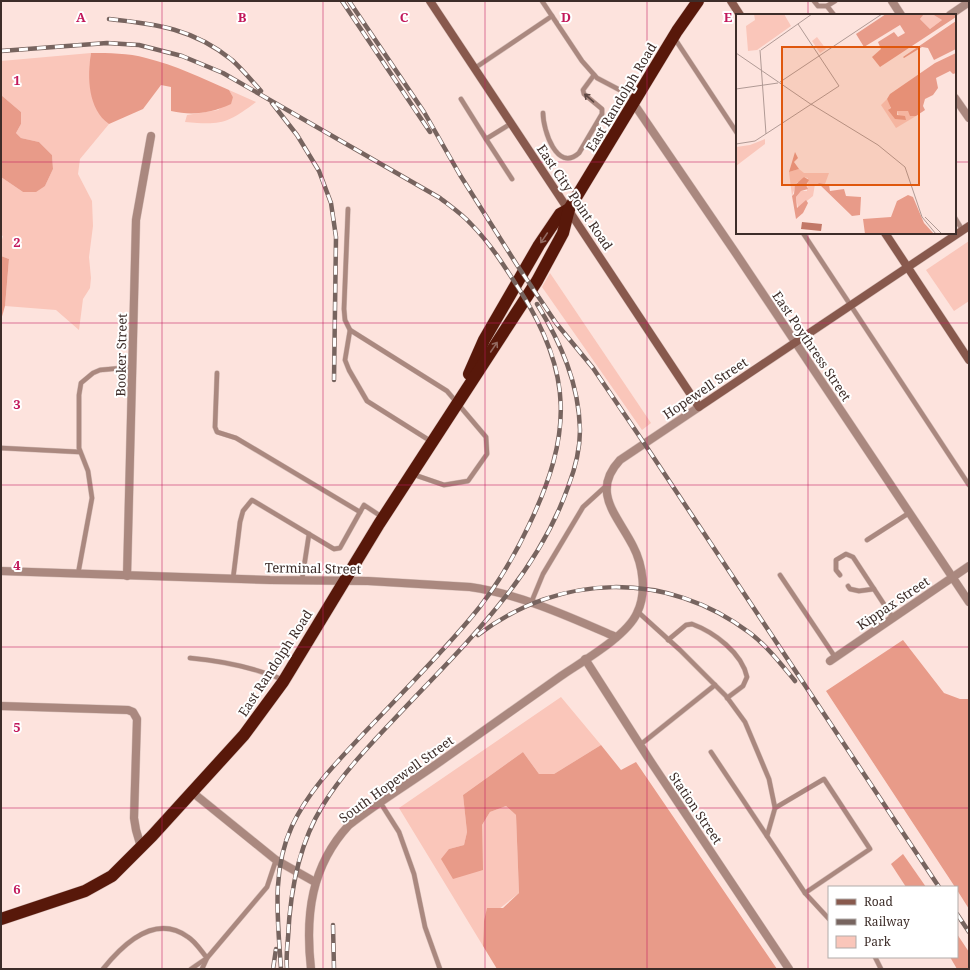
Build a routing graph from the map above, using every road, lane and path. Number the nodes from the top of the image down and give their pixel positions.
1 (430, 1) edge
2 (542, 1) edge
3 (698, 1) edge
4 (730, 1) edge
5 (814, 1) edge
6 (835, 1) edge
7 (892, 1) edge
8 (969, 2) edge
9 (827, 6) junction
10 (739, 14) edge
11 (833, 14) edge
12 (900, 14) edge
13 (951, 14) edge
14 (552, 16) junction
15 (674, 37) junction
16 (475, 68) junction
17 (594, 74) junction
18 (461, 99) dead end
19 (956, 99) edge
20 (635, 101) junction
21 (543, 114) dead end
22 (969, 118) edge
23 (512, 124) junction
24 (736, 131) edge
25 (151, 136) dead end
26 (486, 139) junction
27 (512, 179) dead end
28 (348, 209) dead end
29 (569, 209) junction
30 (956, 219) edge
31 (966, 229) edge
32 (804, 234) edge
33 (886, 234) edge
34 (908, 267) junction
35 (850, 305) junction
36 (350, 330) junction
37 (795, 342) junction
38 (969, 360) edge
39 (133, 367) junction
40 (217, 373) dead end
41 (457, 403) junction
42 (699, 407) junction
43 (432, 443) junction
44 (1, 448) edge
45 (80, 452) junction
46 (412, 474) junction
47 (969, 485) edge
48 (606, 486) junction
49 (360, 512) junction
50 (909, 513) junction
51 (383, 518) junction
52 (309, 534) junction
53 (867, 540) dead end
54 (969, 566) edge
55 (1, 571) edge
56 (78, 574) junction
57 (780, 575) dead end
58 (840, 575) dead end
59 (127, 576) junction
60 (953, 577) junction
61 (233, 579) junction
62 (302, 580) junction
63 (345, 581) junction
64 (848, 586) dead end
65 (874, 589) junction
66 (969, 602) edge
67 (531, 603) junction
68 (638, 612) junction
69 (893, 618) junction
70 (616, 637) junction
71 (668, 640) junction
72 (190, 658) dead end
73 (833, 659) joint
74 (585, 660) junction
75 (284, 680) junction
76 (715, 685) junction
77 (727, 698) junction
78 (1, 706) edge
79 (640, 745) junction
80 (711, 752) dead end
81 (192, 792) junction
82 (380, 802) junction
83 (775, 808) junction
84 (767, 836) junction
85 (141, 847) junction
86 (276, 860) junction
87 (315, 882) junction
88 (805, 893) junction
89 (828, 918) edge
90 (1, 919) edge
91 (207, 958) junction
92 (876, 958) edge
93 (102, 969) edge
94 (191, 969) edge
95 (202, 969) edge
96 (311, 969) edge
97 (440, 969) edge
98 (789, 969) edge
99 (881, 969) edge

1 - 16 street, East City Point Road
2 - 14 lane
3 - 15 highway, East Randolph Road
4 - 10 street
5 - 9 lane
6 - 9 lane
7 - 12 street
8 - 13 street
9 - 11 lane
14 - 16 lane
14 - 17 lane
15 - 20 highway, East Randolph Road
15 - 24 lane
16 - 23 street, East City Point Road
17 - 20 lane
21 -> 17 lane
18 - 26 lane
19 - 22 street
20 - 29 highway, East Randolph Road
20 - 37 street, East Poythress Street
23 - 26 lane
23 - 29 street, East City Point Road
25 - 39 street, Booker Street
26 - 27 lane
28 - 36 lane
41 -> 29 highway, East Randolph Road
29 -> 41 highway, East Randolph Road
29 - 42 street, East City Point Road
30 - 31 lane
31 - 34 street, Hopewell Street
32 - 35 lane
33 - 34 street
34 - 35 street, Hopewell Street
34 - 38 street
35 - 37 street, Hopewell Street
35 - 47 lane
36 - 41 lane
36 - 43 lane
37 - 42 street, Hopewell Street
37 - 50 street, East Poythress Street
39 - 45 lane
39 - 59 street, Booker Street
40 - 49 lane
41 - 43 highway, East Randolph Road
41 - 46 lane
42 - 48 street, Hopewell Street
43 - 46 highway, East Randolph Road
44 - 45 lane
45 - 56 lane
46 - 51 highway, East Randolph Road
48 - 67 lane
48 - 68 street
49 - 51 lane
49 - 52 lane
50 - 53 lane
50 - 60 street, East Poythress Street
51 - 63 highway, East Randolph Road
52 - 61 lane
52 - 62 lane
54 - 60 street, Kippax Street
55 - 56 street, Terminal Street
56 - 59 street, Terminal Street
57 - 73 lane
58 - 65 lane
59 - 61 street, Terminal Street
60 - 66 street, East Poythress Street
60 - 69 street, Kippax Street
61 - 62 street, Terminal Street
62 - 63 street, Terminal Street
63 - 67 street, Terminal Street
63 - 75 highway, East Randolph Road
64 - 65 lane
65 - 69 lane
67 - 70 street, Terminal Street
68 - 70 street
68 - 71 lane
69 - 73 street, Kippax Street
70 - 74 street, South Hopewell Street
71 - 76 lane
71 - 77 lane
72 - 75 lane
74 - 79 street, Station Street
74 - 82 street, South Hopewell Street
75 - 81 highway, East Randolph Road
76 - 77 lane
76 - 79 lane
77 - 83 lane
78 - 85 street
79 - 98 street, Station Street
80 - 84 lane
81 - 85 highway, East Randolph Road
81 - 86 street
82 - 87 street, South Hopewell Street
82 - 97 lane
83 - 84 lane
83 - 88 lane
84 - 88 lane
85 - 90 highway, East Randolph Road
86 - 87 street
86 - 91 lane
87 - 96 street, South Hopewell Street
88 - 89 lane
91 - 93 lane
91 - 94 lane
91 - 95 lane
92 - 99 lane

